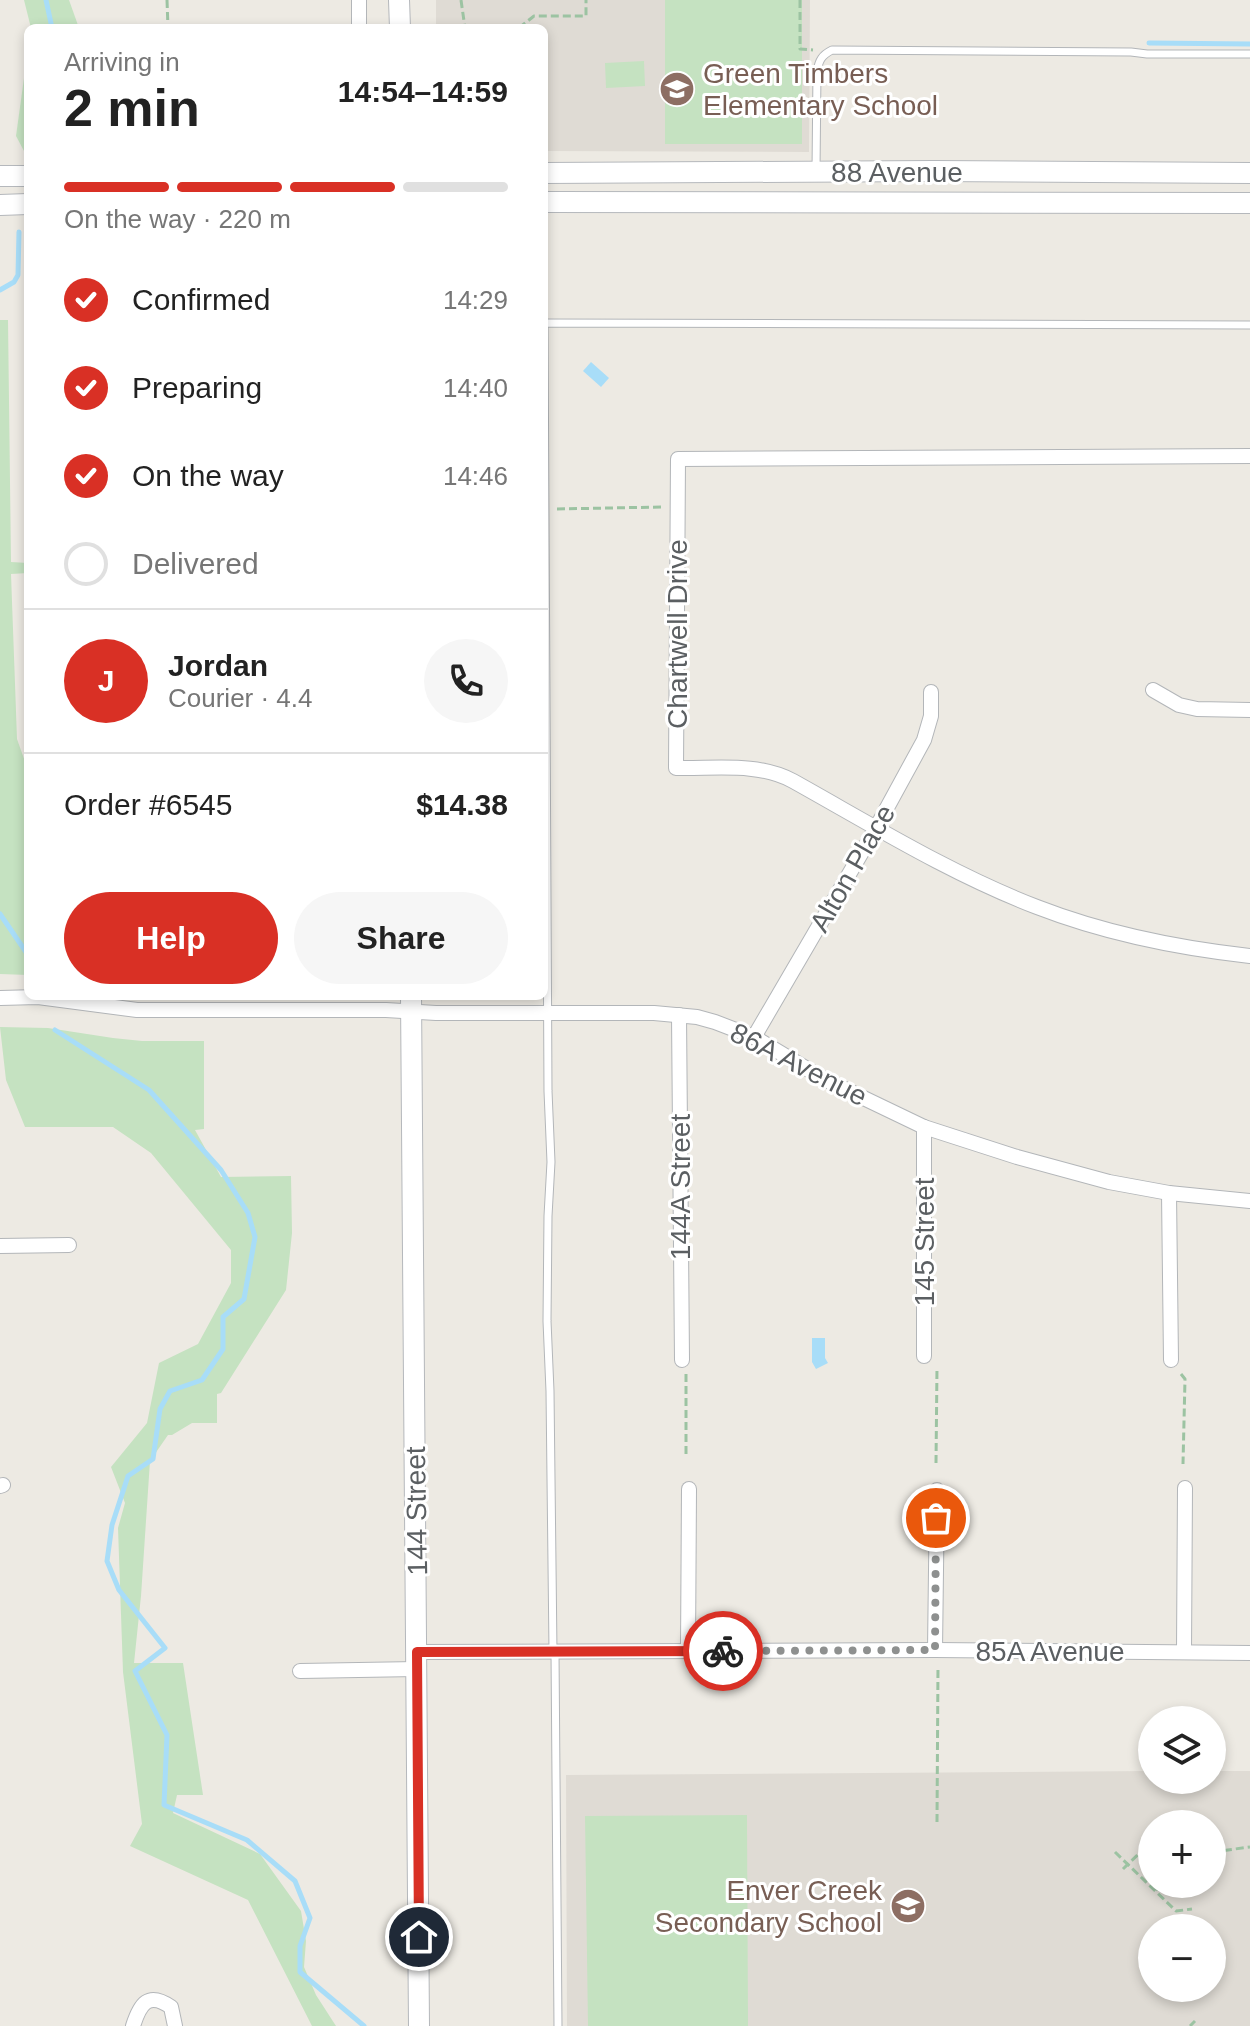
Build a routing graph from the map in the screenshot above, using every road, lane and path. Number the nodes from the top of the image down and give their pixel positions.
1 (167, 0) edge
2 (359, 0) edge
3 (399, 0) edge
4 (413, 0) edge
5 (461, 0) edge
6 (586, 0) edge
7 (800, 0) edge
8 (168, 24) edge
9 (359, 24) edge
10 (400, 24) edge
11 (413, 24) edge
12 (464, 24) edge
13 (524, 24) edge
14 (813, 50) dead end
15 (1250, 54) edge
16 (816, 172) junction
17 (548, 173) edge
18 (1250, 173) edge
19 (0, 176) edge
20 (24, 176) edge
21 (548, 202) edge
22 (1250, 203) edge
23 (24, 204) edge
24 (0, 205) edge
25 (548, 323) edge
26 (1250, 325) edge
27 (1250, 456) edge
28 (677, 507) junction
29 (548, 509) edge
30 (1153, 690) dead end
31 (931, 692) dead end
32 (1250, 710) edge
33 (876, 828) junction
34 (1250, 956) edge
35 (24, 997) edge
36 (0, 998) edge
37 (61, 1000) edge
38 (548, 1000) edge
39 (195, 1003) edge
40 (411, 1004) edge
41 (548, 1013) junction
42 (679, 1015) junction
43 (754, 1037) junction
44 (924, 1127) junction
45 (1169, 1193) junction
46 (1250, 1201) edge
47 (69, 1245) dead end
48 (0, 1246) edge
49 (924, 1356) joint
50 (1171, 1360) joint
51 (684, 1366) joint
52 (686, 1454) dead end
53 (936, 1463) dead end
54 (1183, 1464) dead end
55 (1185, 1488) dead end
56 (689, 1489) dead end
57 (937, 1490) dead end
58 (554, 1651) junction
59 (688, 1651) junction
60 (1184, 1651) junction
61 (1250, 1653) edge
62 (936, 1657) junction
63 (417, 1660) junction
64 (300, 1671) dead end
65 (937, 1822) dead end
66 (1250, 1847) edge
67 (1226, 1850) edge
68 (1115, 1852) dead end
69 (1138, 1854) edge
70 (1128, 1864) junction
71 (1123, 1869) dead end
72 (1138, 1873) edge
73 (1164, 1898) edge
74 (1192, 1909) dead end
75 (1195, 2021) dead end
76 (133, 2026) edge
77 (175, 2026) edge
78 (419, 2026) edge
79 (558, 2026) edge
80 (1190, 2026) edge

1 - 8 path
2 - 9 street
3 - 10 main road
4 - 11 main road
5 - 12 path
6 - 13 path
7 - 14 path
15 - 16 lane
16 - 17 main road, 88 Avenue
16 - 18 main road, 88 Avenue
19 - 20 main road
21 - 22 main road, 88 Avenue
23 - 24 main road
25 - 26 lane
27 - 28 street, Chartwell Drive
28 - 29 path
28 - 33 street, Chartwell Drive
30 - 32 street
31 - 33 street, Alton Place
33 - 34 street, Chartwell Drive
33 - 43 street, Alton Place
35 - 36 street, 86A Avenue
37 - 39 street, 86A Avenue
38 - 41 lane
39 - 40 street, 86A Avenue
40 - 41 street, 86A Avenue
40 - 63 main road, 144 Street
41 - 42 street, 86A Avenue
41 - 58 lane
42 - 43 street, 86A Avenue
42 - 51 street, 144A Street
43 - 44 street, 86A Avenue
44 - 45 street, 86A Avenue
44 - 49 street, 145 Street
45 - 46 street, 86A Avenue
45 - 50 street
47 - 48 street
49 - 53 path
50 - 54 path
51 - 52 path
55 - 60 street
56 - 59 street
57 - 62 street
58 - 59 street, 85A Avenue
58 - 63 street, 85A Avenue
58 - 79 lane
59 - 62 street, 85A Avenue
60 - 61 street, 85A Avenue
60 - 62 street, 85A Avenue
62 - 65 path
63 - 64 street, 85A Avenue
63 - 78 main road, 144 Street
66 - 67 path
68 - 70 path
69 - 70 path
70 - 71 path
70 - 72 path
73 - 74 path
75 - 80 path
76 - 77 street

